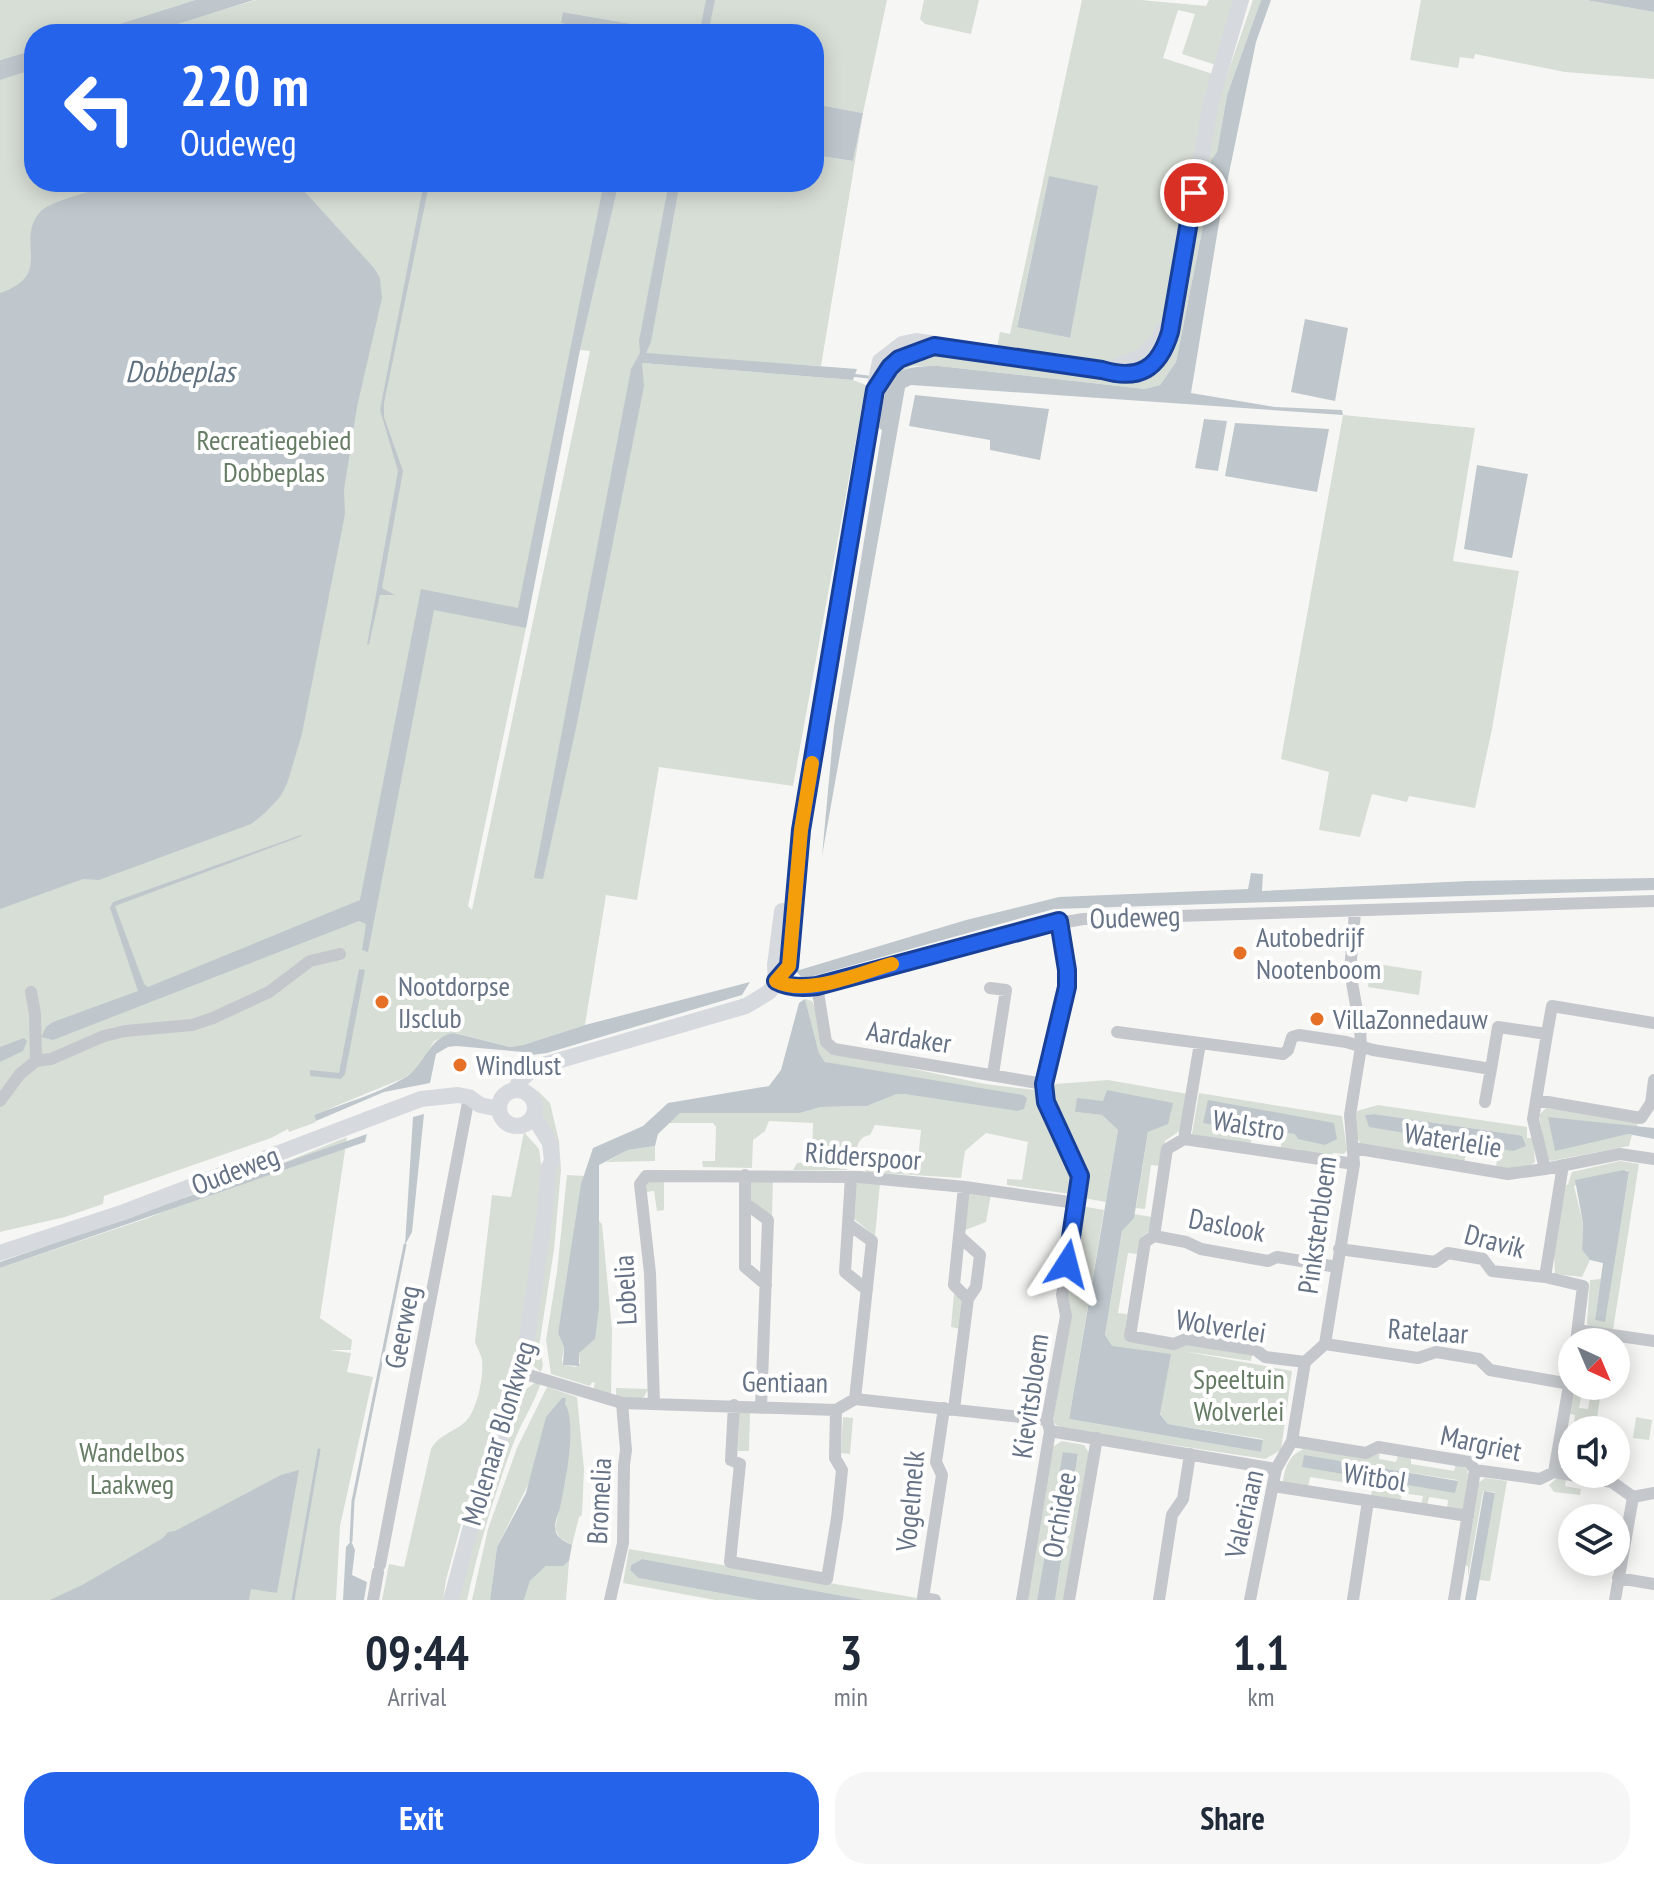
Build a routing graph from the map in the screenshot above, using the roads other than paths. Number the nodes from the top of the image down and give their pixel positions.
1 (1241, 0) edge
2 (1250, 0) edge
3 (1228, 45) junction
4 (1654, 901) edge
5 (1355, 912) junction
6 (1059, 921) junction
7 (340, 954) dead end
8 (776, 981) junction
9 (817, 986) junction
10 (990, 988) dead end
11 (31, 992) dead end
12 (1654, 1023) edge
13 (1117, 1032) dead end
14 (1547, 1034) junction
15 (1200, 1043) junction
16 (1361, 1047) junction
17 (36, 1061) junction
18 (1491, 1069) junction
19 (993, 1074) junction
20 (1654, 1080) edge
21 (1044, 1084) junction
22 (469, 1097) junction
23 (511, 1098) junction
24 (1536, 1100) junction
25 (0, 1101) edge
26 (1485, 1102) dead end
27 (529, 1120) junction
28 (1184, 1139) junction
29 (1353, 1148) junction
30 (1654, 1159) edge
31 (1354, 1164) junction
32 (1563, 1165) junction
33 (1545, 1169) junction
34 (745, 1175) junction
35 (646, 1176) joint
36 (851, 1177) junction
37 (964, 1187) junction
38 (745, 1203) junction
39 (1076, 1203) junction
40 (848, 1224) junction
41 (959, 1236) junction
42 (1154, 1236) junction
43 (1339, 1249) junction
44 (1, 1250) edge
45 (1337, 1267) junction
46 (1545, 1277) junction
47 (766, 1285) junction
48 (867, 1290) junction
49 (968, 1299) junction
50 (1578, 1328) edge
51 (1630, 1339) edge
52 (1654, 1341) edge
53 (1325, 1344) junction
54 (1305, 1362) junction
55 (522, 1373) junction
56 (1558, 1382) edge
57 (855, 1399) junction
58 (1567, 1400) edge
59 (622, 1403) junction
60 (654, 1404) junction
61 (734, 1405) junction
62 (761, 1408) junction
63 (949, 1409) junction
64 (836, 1410) junction
65 (1049, 1426) junction
66 (1097, 1438) junction
67 (1292, 1441) junction
68 (1190, 1454) junction
69 (1276, 1469) junction
70 (1475, 1470) junction
71 (1554, 1472) junction
72 (1273, 1486) junction
73 (1654, 1493) edge
74 (1633, 1497) junction
75 (1368, 1501) junction
76 (1468, 1516) junction
77 (1618, 1578) junction
78 (1654, 1584) edge
79 (929, 1599) edge
80 (373, 1600) edge
81 (451, 1600) edge
82 (610, 1600) edge
83 (1022, 1600) edge
84 (1069, 1600) edge
85 (1159, 1600) edge
86 (1250, 1600) edge
87 (1353, 1600) edge
88 (1454, 1600) edge
89 (1615, 1600) edge

1 - 3 main road
2 - 3 main road
3 - 8 main road
4 - 5 street, Oudeweg
5 - 6 street, Oudeweg
5 - 16 street, Pinksterbloem
6 - 9 street, Oudeweg
6 - 21 street, Kievitsbloem
7 - 17 street
8 - 9 street, Oudeweg
8 - 23 main road
9 - 19 street, Aardaker
10 - 19 street
11 - 17 street
12 - 14 street
13 - 15 street
14 - 18 street
14 - 24 street
15 - 16 street
15 - 28 street
16 - 18 street
16 - 29 street, Pinksterbloem
17 - 25 street
18 - 26 street
19 - 21 street, Aardaker
20 - 24 street
21 - 39 street, Kievitsbloem
22 - 23 main road, Oudeweg
22 - 44 main road, Oudeweg
22 - 80 street, Geerweg
23 - 27 main road, Molenaar Blonkweg
23 - 27 main road, Oudeweg
24 - 33 street
27 - 55 main road, Molenaar Blonkweg
28 - 31 street, Walstro
28 - 42 street
29 - 31 street, Pinksterbloem
29 - 33 street, Waterlelie
30 - 32 street
31 - 43 street, Pinksterbloem
32 - 33 street, Waterlelie
32 - 46 street
34 - 35 street, Ridderspoor
34 - 36 street, Ridderspoor
34 - 38 street
35 - 60 street, Lobelia
36 - 37 street, Ridderspoor
36 - 40 street
37 - 39 street, Ridderspoor
37 - 41 street
38 - 47 street
38 - 47 street
39 - 65 street, Kievitsbloem
40 - 48 street
40 - 48 street
41 - 49 street
41 - 49 street, Vogelmelk
42 - 45 street, Daslook
42 - 54 street, Wolverlei
43 - 45 street, Pinksterbloem
43 - 46 street, Dravik
45 - 53 street, Pinksterbloem
46 - 50 street, Dravik
47 - 62 street
48 - 57 street
49 - 63 street, Vogelmelk
51 - 52 street
53 - 54 street
53 - 56 street, Ratelaar
54 - 67 street
55 - 59 street, Gentiaan
55 - 81 main road, Molenaar Blonkweg
57 - 63 street, Gentiaan
57 - 64 street, Gentiaan
58 - 71 street
59 - 60 street, Gentiaan
59 - 82 street, Bromelia
60 - 61 street, Gentiaan
61 - 62 street, Gentiaan
61 - 64 street
62 - 64 street, Gentiaan
63 - 65 street, Gentiaan
63 - 79 street, Vogelmelk
65 - 66 street, Gentiaan
65 - 83 street, Kievitsbloem
66 - 68 street, Gentiaan
66 - 84 street, Orchidee
67 - 69 street, Valeriaan
67 - 70 street, Margriet
68 - 69 street, Gentiaan
68 - 85 street
69 - 72 street, Valeriaan
70 - 71 street, Margriet
70 - 76 street
71 - 74 street, Margriet
72 - 75 street, Witbol
72 - 86 street, Valeriaan
73 - 74 street
74 - 77 street
75 - 76 street, Witbol
75 - 87 street
76 - 88 street
77 - 78 street
77 - 89 street

